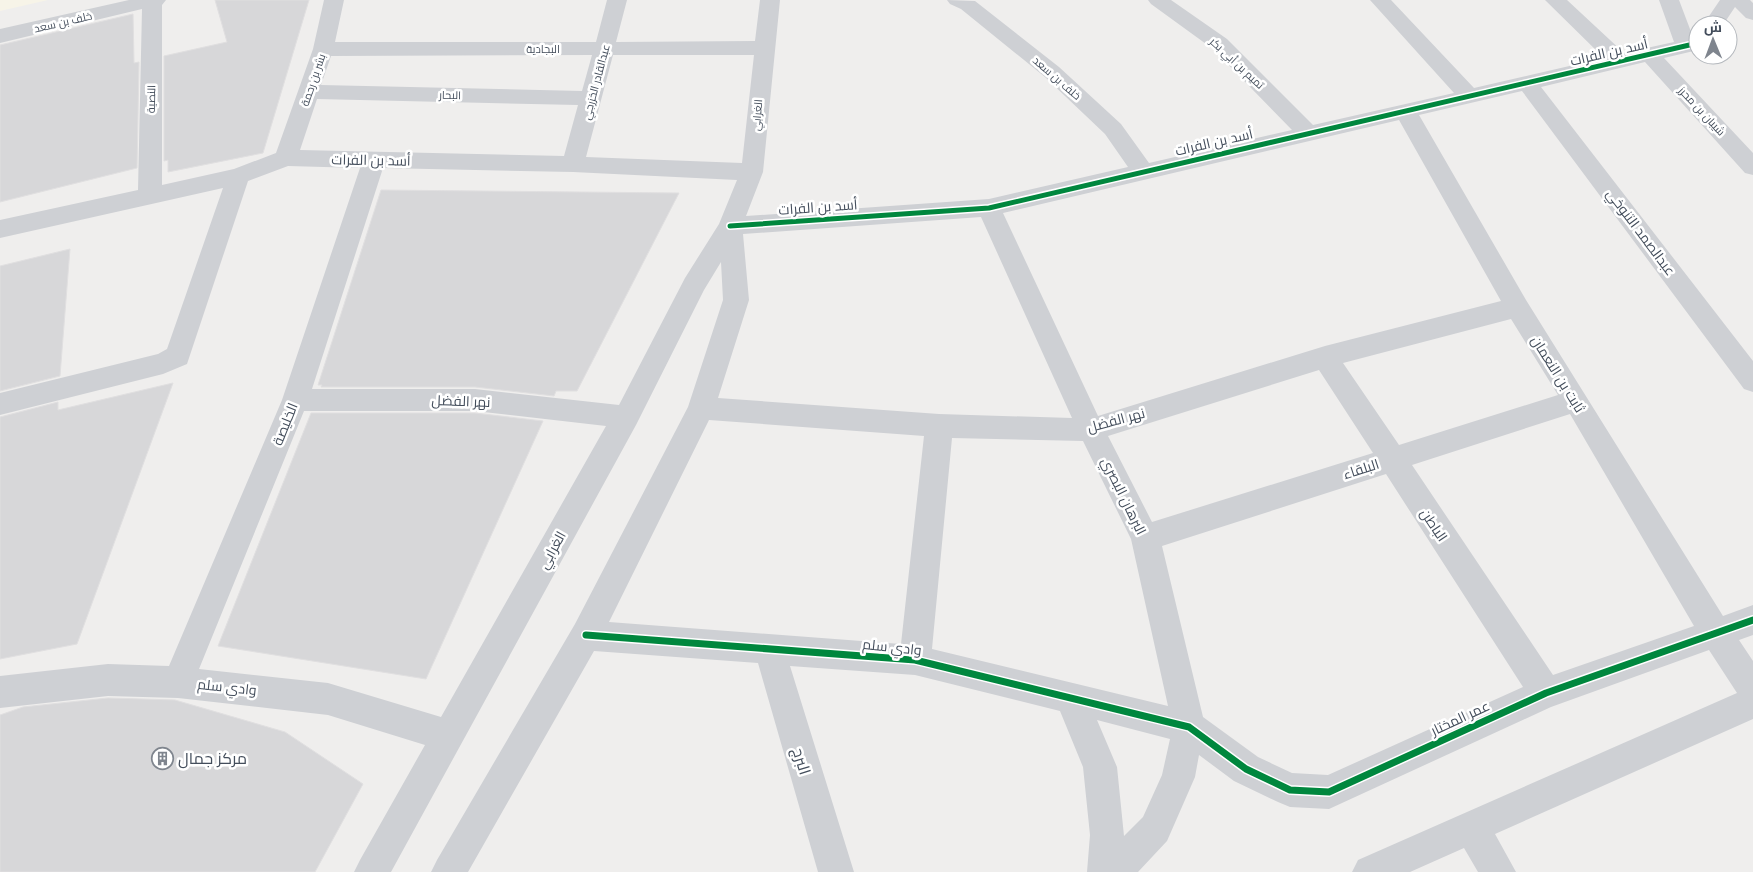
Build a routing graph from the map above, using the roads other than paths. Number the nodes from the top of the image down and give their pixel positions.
1 (154, 0) edge
2 (334, 0) edge
3 (617, 0) edge
4 (770, 0) edge
5 (1158, 0) edge
6 (1380, 0) edge
7 (1555, 0) edge
8 (1669, 0) edge
9 (1730, 0) edge
10 (1739, 0) edge
11 (967, 2) edge
12 (1753, 14) edge
13 (1719, 15) edge
14 (0, 36) edge
15 (1688, 37) edge
16 (1688, 46) edge
17 (605, 48) junction
18 (764, 48) junction
19 (323, 49) junction
20 (1651, 56) junction
21 (1619, 61) junction
22 (1528, 84) junction
23 (308, 92) junction
24 (1469, 96) junction
25 (592, 98) junction
26 (1405, 111) junction
27 (1309, 134) junction
28 (286, 158) junction
29 (374, 160) junction
30 (574, 164) junction
31 (1753, 166) edge
32 (752, 172) junction
33 (1144, 172) junction
34 (238, 176) junction
35 (150, 196) junction
36 (989, 208) junction
37 (730, 226) junction
38 (0, 229) edge
39 (1517, 307) junction
40 (1325, 357) junction
41 (1753, 380) edge
42 (295, 400) junction
43 (1576, 401) junction
44 (0, 404) edge
45 (701, 408) junction
46 (626, 417) junction
47 (939, 426) junction
48 (1091, 430) junction
49 (1391, 460) junction
50 (1145, 538) junction
51 (1753, 620) edge
52 (1716, 633) junction
53 (586, 635) junction
54 (769, 649) junction
55 (914, 660) junction
56 (178, 682) junction
57 (1753, 689) edge
58 (0, 692) edge
59 (1546, 693) junction
60 (1071, 698) junction
61 (1753, 703) edge
62 (1189, 727) junction
63 (448, 736) junction
64 (1472, 828) junction
65 (372, 872) edge
66 (449, 872) edge
67 (836, 872) edge
68 (1105, 872) edge
69 (1114, 872) edge
70 (1370, 872) edge
71 (1498, 872) edge

1 - 14 street, خلف بن سعد
1 - 35 street, النصية
2 - 19 street, بشر بن رحمة
3 - 17 street, عبدالقادر الخزرجي
4 - 18 street, الغرابي
5 - 27 street, تميم بن أبي بكر
6 - 24 street
7 - 21 street
8 - 15 street
9 - 13 street
10 - 12 street
11 - 33 street, خلف بن سعد
16 - 20 street, أسد بن الفرات
17 - 18 street, البجادية
17 - 19 street, البجادية
17 - 25 street, عبدالقادر الخزرجي
18 - 32 street, الغرابي
19 - 23 street, بشر بن رحمة
20 - 21 street, أسد بن الفرات
20 - 31 street, شيبان بن محرز
21 - 22 street, أسد بن الفرات
22 - 24 street, أسد بن الفرات
22 - 41 street, عبدالصمد التنوخي
23 - 25 street, البحار
23 - 28 street, بشر بن رحمة
24 - 26 street, أسد بن الفرات
25 - 30 street, عبدالقادر الخزرجي
26 - 27 street, أسد بن الفرات
26 - 39 street, ثابت بن النعمان
27 - 33 street, أسد بن الفرات
28 - 29 street, أسد بن الفرات
28 - 34 street, أسد بن الفرات
29 - 30 street, أسد بن الفرات
29 - 42 street, الخليصة
30 - 32 street, أسد بن الفرات
32 - 37 street, الغرابي
33 - 36 street, أسد بن الفرات
34 - 35 street, أسد بن الفرات
34 - 44 street
35 - 38 street, أسد بن الفرات
36 - 37 street, أسد بن الفرات
36 - 48 street, البرهان البصري
37 - 45 street, الغرابي
37 - 46 street, الغرابي
39 - 40 street, نهر الفضل
39 - 43 street, ثابت بن النعمان
40 - 48 street, نهر الفضل
40 - 49 street, الباطن
42 - 46 street, نهر الفضل
42 - 56 street, الخليصة
43 - 49 street, البلقاء
43 - 52 street, ثابت بن النعمان
45 - 47 street, نهر الفضل
45 - 53 street, الغرابي
46 - 63 street, الغرابي
47 - 48 street, نهر الفضل
47 - 55 street
48 - 50 street, البرهان البصري
49 - 50 street, البلقاء
49 - 59 street, الباطن
50 - 62 street, البرهان البصري
51 - 52 street, عمر المختار
52 - 57 street, ثابت بن النعمان
52 - 59 street, عمر المختار
53 - 54 street, وادي سلم
53 - 66 street, الغرابي
54 - 55 street, وادي سلم
54 - 67 street, البرج
55 - 60 street, وادي سلم
56 - 58 street, وادي سلم
56 - 63 street, وادي سلم
59 - 62 street, عمر المختار
60 - 62 street, وادي سلم
60 - 68 street
61 - 64 street
62 - 69 street, البرهان البصري
63 - 65 street, الغرابي
64 - 70 street
64 - 71 street

